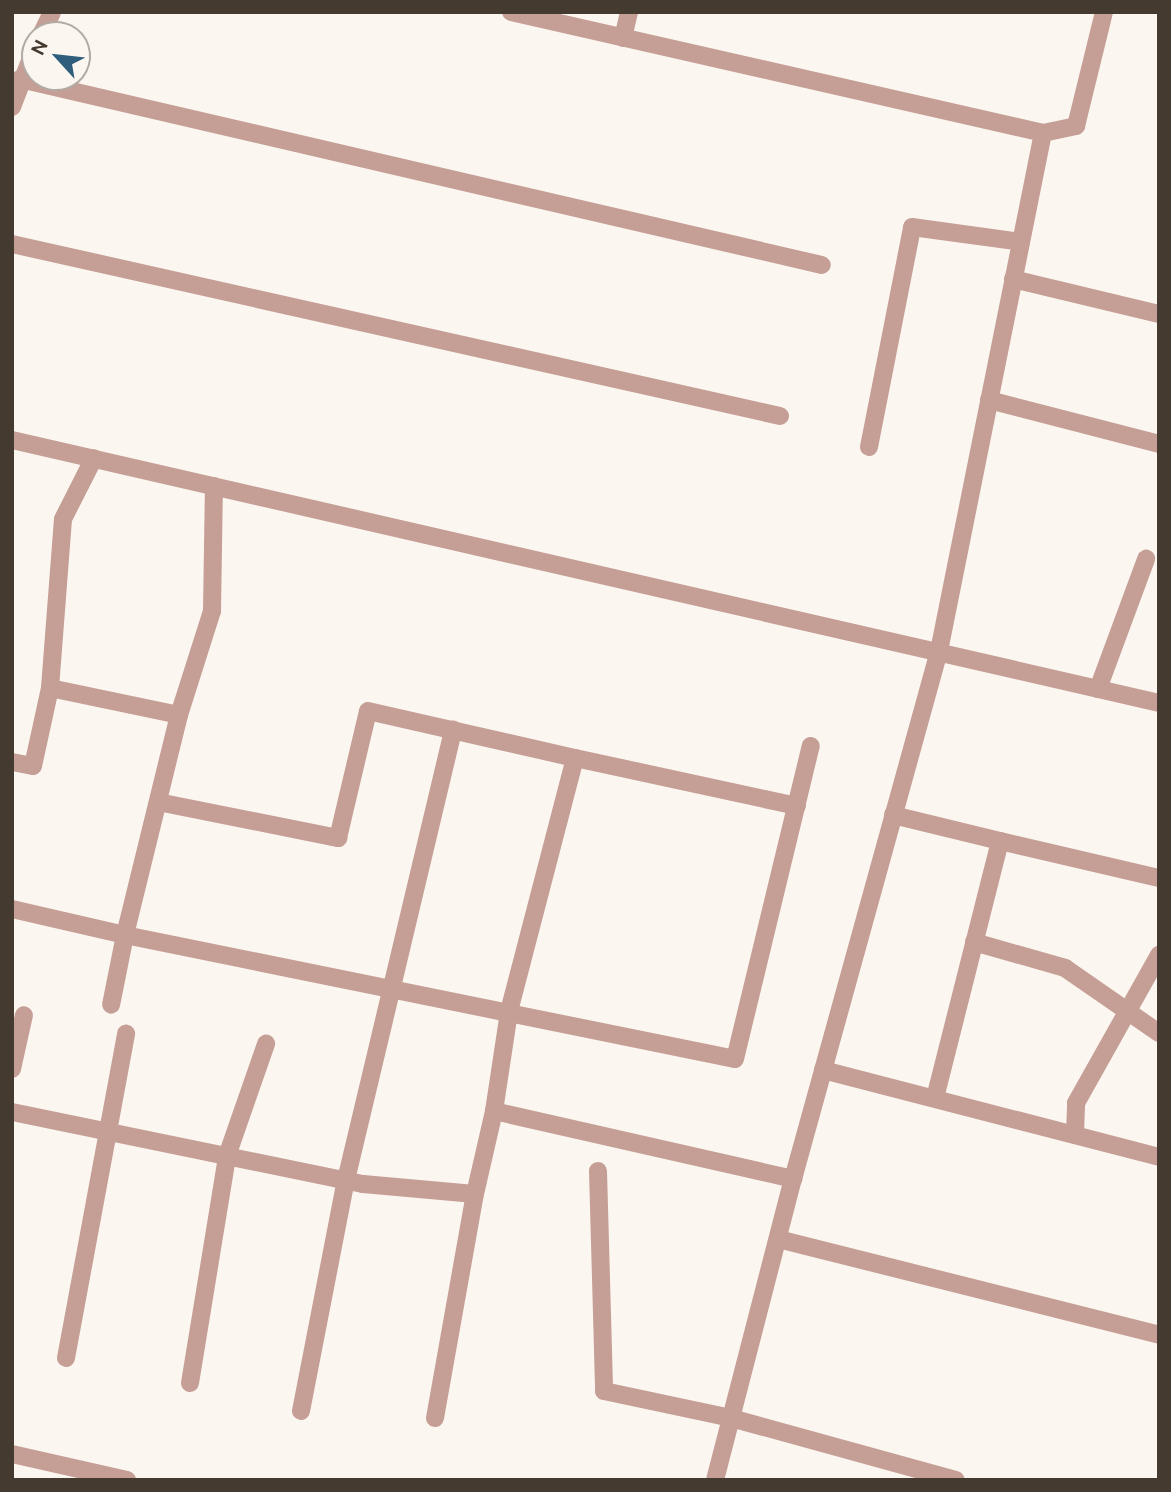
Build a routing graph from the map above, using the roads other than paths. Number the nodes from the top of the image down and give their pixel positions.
1 (511, 12) edge
2 (629, 12) edge
3 (1104, 12) edge
4 (623, 38) junction
5 (20, 79) joint
6 (12, 107) edge
7 (1043, 133) junction
8 (1021, 242) junction
9 (12, 244) edge
10 (821, 265) dead end
11 (1013, 279) junction
12 (1159, 314) edge
13 (989, 400) junction
14 (780, 416) dead end
15 (12, 440) edge
16 (1159, 444) edge
17 (869, 447) dead end
18 (94, 458) junction
19 (214, 486) junction
20 (1146, 559) dead end
21 (939, 651) junction
22 (50, 688) junction
23 (1098, 689) junction
24 (1159, 703) edge
25 (179, 715) junction
26 (453, 730) junction
27 (811, 747) dead end
28 (575, 758) junction
29 (12, 762) edge
30 (158, 802) junction
31 (797, 806) junction
32 (893, 815) junction
33 (1000, 841) junction
34 (1159, 878) edge
35 (12, 909) edge
36 (125, 935) junction
37 (974, 942) junction
38 (1159, 955) edge
39 (391, 987) junction
40 (111, 1005) dead end
41 (1128, 1010) junction
42 (509, 1012) junction
43 (24, 1015) dead end
44 (125, 1032) dead end
45 (1159, 1033) edge
46 (266, 1044) dead end
47 (12, 1069) edge
48 (823, 1070) junction
49 (935, 1098) junction
50 (494, 1111) junction
51 (12, 1112) edge
52 (103, 1131) junction
53 (1075, 1135) junction
54 (227, 1156) junction
55 (1159, 1157) edge
56 (598, 1171) dead end
57 (793, 1179) junction
58 (346, 1180) junction
59 (475, 1194) junction
60 (778, 1239) junction
61 (1159, 1335) edge
62 (66, 1358) dead end
63 (190, 1383) dead end
64 (301, 1410) dead end
65 (435, 1418) dead end
66 (731, 1418) junction
67 (12, 1454) edge
68 (86, 1475) edge
69 (127, 1480) edge
70 (715, 1480) edge
71 (957, 1480) edge

1 - 4 street
2 - 4 street
3 - 7 street
4 - 7 street
5 - 6 street
5 - 10 street
7 - 8 street
8 - 11 street
8 - 17 street
9 - 14 street
11 - 12 street
11 - 13 street
13 - 16 street
13 - 21 street
15 - 18 street
18 - 19 street
18 - 22 street
19 - 21 street
19 - 25 street
20 - 23 street
21 - 23 street
21 - 32 street
22 - 25 street
22 - 29 street
23 - 24 street
25 - 30 street
26 - 28 street
26 - 30 street
26 - 39 street
27 - 31 street
28 - 31 street
28 - 42 street
30 - 36 street
31 - 42 street
32 - 33 street
32 - 48 street
33 - 34 street
33 - 37 street
35 - 36 street
36 - 39 street
36 - 40 street
37 - 41 street
37 - 49 street
38 - 41 street
39 - 42 street
39 - 58 street
41 - 45 street
41 - 53 street
42 - 50 street
43 - 47 street
44 - 52 street
46 - 54 street
48 - 49 street
48 - 57 street
49 - 53 street
50 - 57 street
50 - 59 street
51 - 52 street
52 - 54 street
52 - 62 street
53 - 55 street
54 - 58 street
54 - 63 street
56 - 66 street
57 - 60 street
58 - 59 street
58 - 64 street
59 - 65 street
60 - 61 street
60 - 66 street
66 - 70 street
66 - 71 street
67 - 68 street
68 - 69 street

